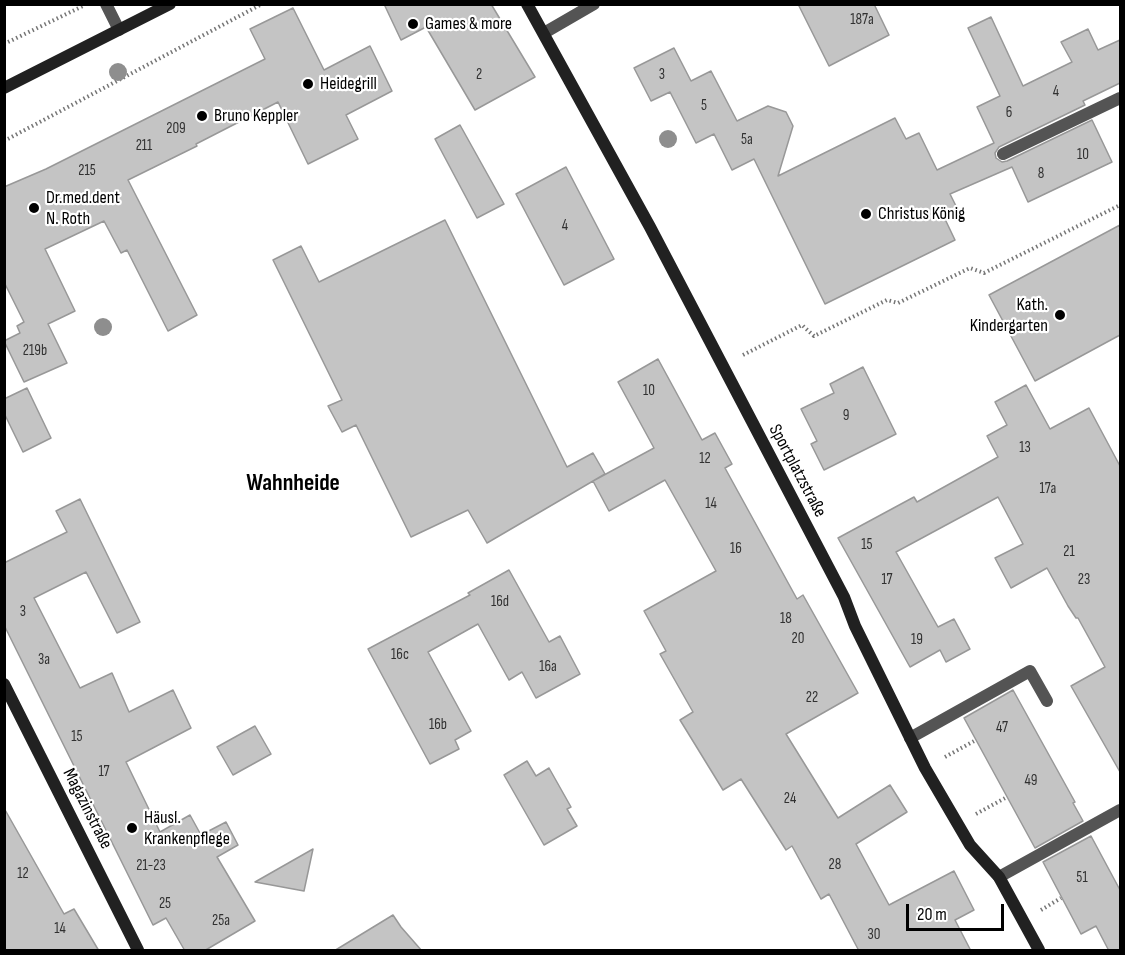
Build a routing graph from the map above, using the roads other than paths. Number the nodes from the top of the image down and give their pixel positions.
1 (106, 4) edge
2 (170, 4) edge
3 (527, 4) edge
4 (594, 4) edge
5 (119, 30) junction
6 (544, 33) junction
7 (4, 88) edge
8 (1120, 98) edge
9 (1003, 154) dead end
10 (4, 684) edge
11 (1047, 701) dead end
12 (910, 738) junction
13 (1120, 810) edge
14 (999, 877) junction
15 (138, 951) edge
16 (1039, 951) edge

1 - 5 lane
2 - 5 main road
3 - 6 main road, Sportplatzstraße
4 - 6 lane
5 - 7 main road
6 - 12 main road, Sportplatzstraße
8 - 9 lane
10 - 15 main road, Magazinstraße
11 - 12 lane
12 - 14 main road, Sportplatzstraße
13 - 14 lane
14 - 16 main road, Sportplatzstraße

